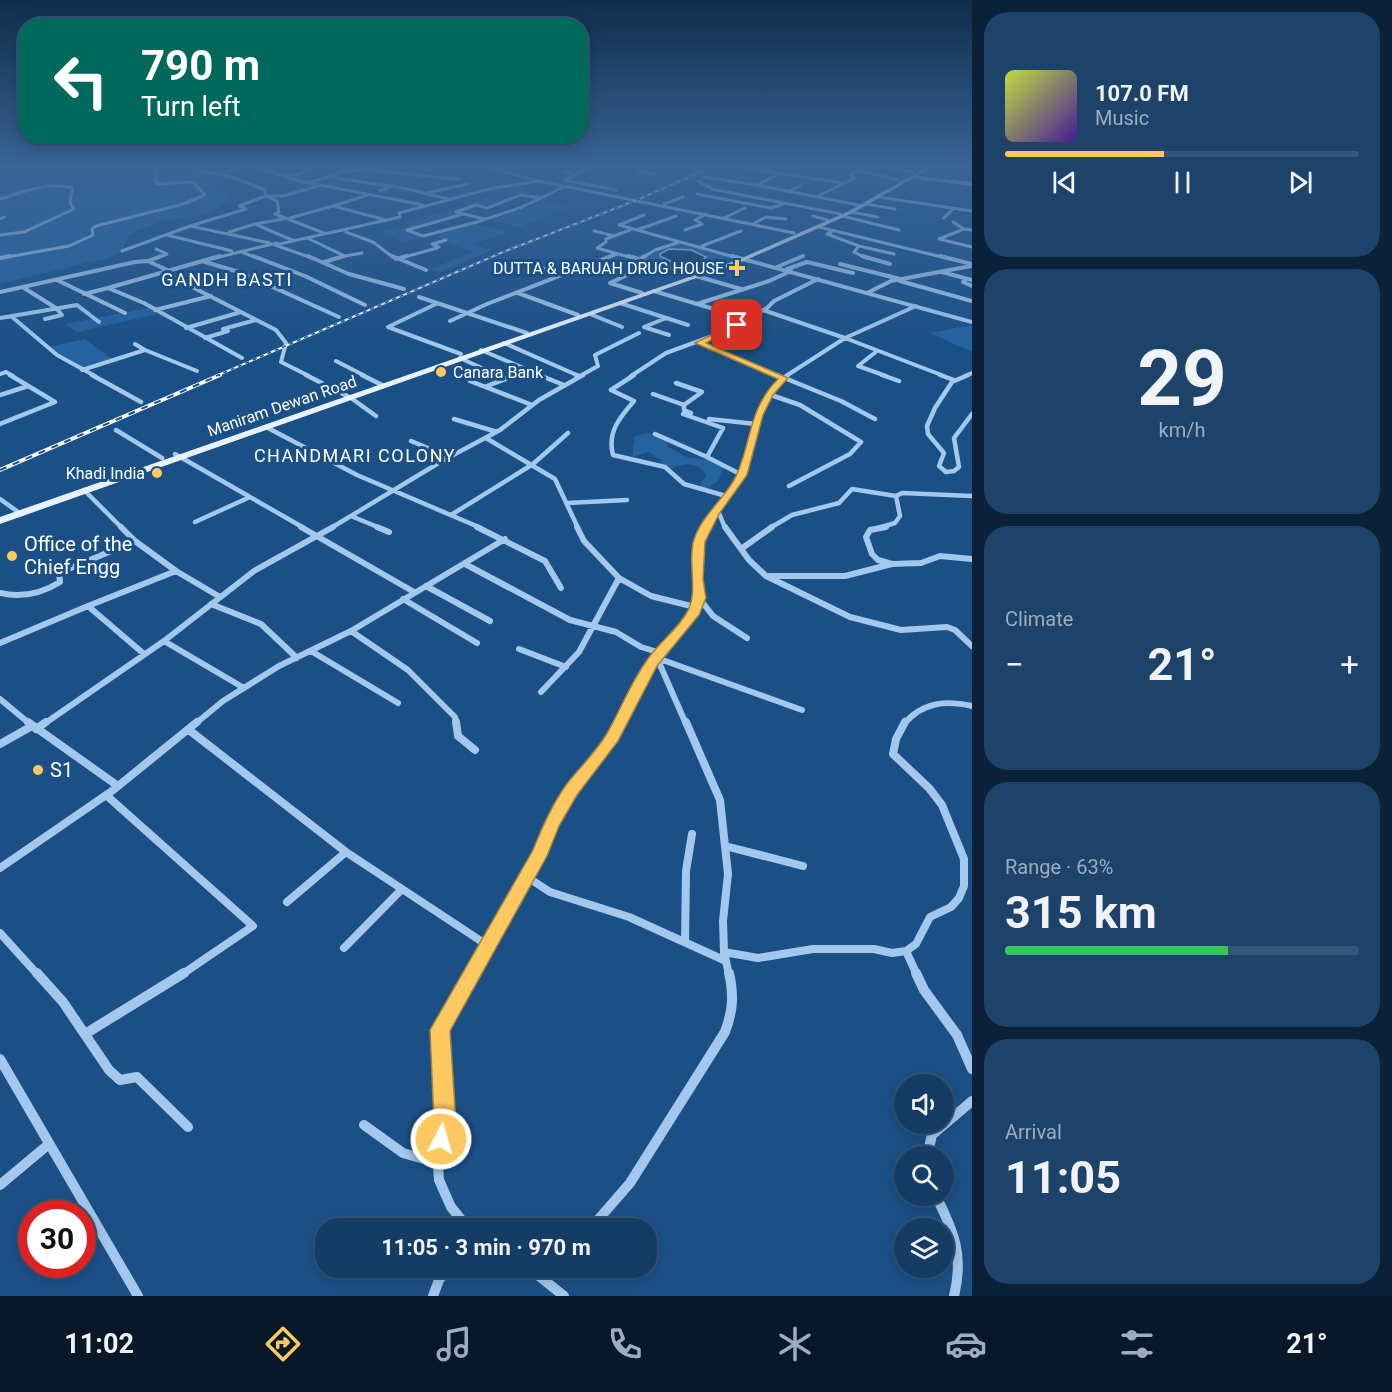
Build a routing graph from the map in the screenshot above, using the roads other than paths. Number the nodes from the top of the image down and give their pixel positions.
1 (39, 225) edge
2 (98, 225) edge
3 (253, 225) edge
4 (256, 225) edge
5 (305, 225) edge
6 (362, 225) edge
7 (426, 225) edge
8 (461, 225) edge
9 (620, 225) edge
10 (651, 225) edge
11 (698, 225) edge
12 (760, 225) edge
13 (814, 225) edge
14 (822, 225) edge
15 (882, 225) edge
16 (958, 225) edge
17 (190, 226) joint
18 (819, 227) junction
19 (631, 229) junction
20 (964, 229) junction
21 (342, 230) junction
22 (685, 230) dead end
23 (834, 230) junction
24 (899, 230) dead end
25 (972, 230) edge
26 (594, 231) dead end
27 (636, 231) junction
28 (741, 231) dead end
29 (226, 233) junction
30 (324, 233) junction
31 (794, 233) junction
32 (0, 235) edge
33 (166, 235) junction
34 (614, 236) junction
35 (306, 238) junction
36 (293, 240) junction
37 (446, 240) dead end
38 (681, 242) junction
39 (275, 244) junction
40 (859, 246) junction
41 (702, 247) junction
42 (972, 247) edge
43 (156, 249) dead end
44 (122, 251) dead end
45 (238, 252) junction
46 (362, 253) dead end
47 (617, 254) junction
48 (894, 254) dead end
49 (345, 256) junction
50 (803, 256) dead end
51 (0, 258) edge
52 (741, 258) junction
53 (640, 259) junction
54 (396, 260) junction
55 (148, 261) junction
56 (201, 261) junction
57 (518, 261) dead end
58 (324, 262) junction
59 (653, 263) junction
60 (840, 264) dead end
61 (890, 264) dead end
62 (972, 265) edge
63 (776, 267) junction
64 (426, 270) dead end
65 (789, 270) junction
66 (165, 271) junction
67 (620, 272) dead end
68 (939, 272) junction
69 (853, 273) dead end
70 (627, 274) junction
71 (563, 275) junction
72 (696, 275) junction
73 (819, 279) junction
74 (57, 280) junction
75 (898, 280) junction
76 (970, 280) edge
77 (972, 286) edge
78 (24, 288) junction
79 (108, 288) junction
80 (404, 289) dead end
81 (741, 290) junction
82 (654, 291) junction
83 (0, 292) edge
84 (517, 292) junction
85 (642, 293) junction
86 (867, 293) junction
87 (84, 294) junction
88 (211, 296) junction
89 (419, 297) dead end
90 (972, 301) edge
91 (438, 303) junction
92 (620, 303) junction
93 (697, 304) junction
94 (365, 305) dead end
95 (916, 306) junction
96 (57, 308) junction
97 (155, 310) junction
98 (763, 310) junction
99 (241, 312) junction
100 (125, 313) dead end
101 (469, 313) junction
102 (590, 314) junction
103 (11, 316) junction
104 (339, 317) dead end
105 (0, 318) edge
106 (573, 318) junction
107 (667, 318) junction
108 (45, 319) dead end
109 (257, 320) junction
110 (747, 320) junction
111 (450, 321) dead end
112 (99, 322) dead end
113 (972, 322) edge
114 (688, 325) dead end
115 (622, 327) dead end
116 (186, 328) junction
117 (527, 333) junction
118 (639, 333) dead end
119 (669, 335) dead end
120 (205, 338) junction
121 (845, 338) junction
122 (504, 343) junction
123 (699, 343) junction
124 (135, 344) dead end
125 (145, 350) junction
126 (481, 350) junction
127 (877, 351) junction
128 (461, 356) junction
129 (242, 358) dead end
130 (336, 361) dead end
131 (82, 370) junction
132 (528, 370) junction
133 (197, 371) dead end
134 (972, 373) edge
135 (0, 374) edge
136 (579, 376) junction
137 (784, 378) junction
138 (505, 379) junction
139 (954, 380) junction
140 (470, 381) dead end
141 (898, 381) dead end
142 (676, 383) dead end
143 (382, 385) junction
144 (28, 386) junction
145 (487, 386) junction
146 (564, 386) junction
147 (653, 394) dead end
148 (768, 394) junction
149 (0, 395) edge
150 (349, 397) junction
151 (141, 402) dead end
152 (532, 405) junction
153 (684, 405) junction
154 (683, 414) dead end
155 (972, 414) edge
156 (376, 416) dead end
157 (454, 419) dead end
158 (875, 419) dead end
159 (0, 424) edge
160 (756, 424) junction
161 (268, 428) junction
162 (117, 430) dead end
163 (497, 432) junction
164 (568, 433) dead end
165 (655, 434) dead end
166 (486, 438) junction
167 (411, 441) dead end
168 (178, 456) junction
169 (449, 457) junction
170 (707, 457) junction
171 (162, 458) junction
172 (532, 464) junction
173 (742, 475) junction
174 (789, 486) dead end
175 (84, 490) junction
176 (394, 490) junction
177 (726, 496) junction
178 (896, 496) junction
179 (972, 496) edge
180 (249, 497) junction
181 (0, 499) edge
182 (627, 500) dead end
183 (567, 503) junction
184 (717, 508) junction
185 (19, 512) junction
186 (451, 515) junction
187 (0, 516) edge
188 (351, 516) junction
189 (0, 521) edge
190 (195, 522) dead end
191 (389, 532) dead end
192 (318, 536) junction
193 (505, 539) junction
194 (135, 541) junction
195 (741, 549) junction
196 (972, 559) edge
197 (465, 564) junction
198 (892, 564) junction
199 (176, 571) junction
200 (766, 576) junction
201 (619, 578) junction
202 (426, 586) junction
203 (561, 588) dead end
204 (414, 592) junction
205 (0, 593) edge
206 (220, 597) junction
207 (699, 598) junction
208 (404, 599) junction
209 (211, 604) junction
210 (87, 606) junction
211 (696, 607) junction
212 (490, 621) dead end
213 (593, 626) junction
214 (351, 631) junction
215 (747, 638) dead end
216 (164, 641) junction
217 (0, 643) edge
218 (477, 643) dead end
219 (972, 646) edge
220 (519, 649) dead end
221 (311, 651) junction
222 (144, 654) junction
223 (659, 655) junction
224 (297, 658) junction
225 (566, 667) junction
226 (244, 688) junction
227 (541, 692) dead end
228 (0, 699) edge
229 (398, 703) dead end
230 (972, 706) edge
231 (802, 710) dead end
232 (34, 727) junction
233 (189, 730) junction
234 (0, 744) edge
235 (475, 750) dead end
236 (118, 786) junction
237 (106, 795) junction
238 (692, 834) dead end
239 (725, 846) junction
240 (346, 852) junction
241 (803, 866) dead end
242 (0, 868) edge
243 (526, 877) junction
244 (402, 890) junction
245 (287, 902) dead end
246 (0, 933) edge
247 (685, 942) junction
248 (487, 945) junction
249 (344, 948) dead end
250 (906, 951) junction
251 (725, 957) junction
252 (85, 1034) junction
253 (0, 1059) edge
254 (972, 1069) edge
255 (972, 1101) edge
256 (364, 1125) dead end
257 (188, 1127) dead end
258 (49, 1144) junction
259 (929, 1146) edge
260 (438, 1163) junction
261 (0, 1185) edge
262 (941, 1206) edge
263 (460, 1218) edge
264 (600, 1218) edge
265 (441, 1278) edge
266 (542, 1278) edge
267 (138, 1296) edge
268 (433, 1296) edge
269 (564, 1296) edge
270 (954, 1296) edge

1 - 32 street
2 - 51 street
3 - 29 street
4 - 36 street
5 - 30 street
6 - 21 street
7 - 8 street
9 - 19 street
10 - 27 street
11 - 22 street
12 - 31 street
13 - 31 main road
14 - 18 main road
15 - 24 street
16 - 20 street
17 - 29 street
17 - 33 street
18 - 23 street
18 - 52 main road
19 - 27 street
19 - 34 street
20 - 25 street
20 - 42 street
21 - 30 street
21 - 54 street
23 - 40 street
23 - 62 street
26 - 34 street
27 - 38 street
28 - 41 street
29 - 39 street
30 - 35 street
31 - 52 main road
33 - 44 street
33 - 45 street
34 - 47 street
35 - 36 street
35 - 49 street
36 - 39 street
37 - 54 street
38 - 41 street
38 - 53 street
39 - 45 street
39 - 58 street
40 - 48 street
40 - 61 street
41 - 52 street
43 - 55 street
45 - 56 street
45 - 94 street
46 - 49 street
47 - 53 street
47 - 71 street
49 - 58 street
50 - 63 street
52 - 63 street
52 - 72 main road
53 - 59 street
54 - 64 street
55 - 66 street
55 - 74 street
56 - 66 street
56 - 104 street
57 - 71 street
58 - 80 street
59 - 70 street
59 - 72 street
60 - 75 street
62 - 68 street
63 - 65 street
65 - 69 street
65 - 73 street
65 - 81 street
66 - 79 street
66 - 88 street
67 - 70 street
68 - 75 street
68 - 76 street
70 - 85 street
71 - 84 street
72 - 81 street
72 - 82 main road
72 - 85 main road
73 - 86 street
73 - 98 street
74 - 78 street
74 - 87 street
75 - 86 street
75 - 90 street
76 - 77 street
78 - 83 street
78 - 96 street
79 - 87 street
79 - 97 street
81 - 93 street
82 - 92 main road
82 - 93 street
84 - 101 street
84 - 106 street
85 - 106 main road
86 - 95 street
87 - 100 street
88 - 97 street
88 - 99 street
89 - 91 street
91 - 101 street
91 - 128 street
92 - 102 main road
92 - 107 street
93 - 110 street
95 - 113 street
95 - 121 street
96 - 103 street
96 - 108 street
96 - 112 street
97 - 116 street
98 - 110 street
98 - 121 street
99 - 109 street
99 - 116 street
101 - 111 street
101 - 117 street
102 - 106 main road
102 - 115 street
103 - 105 street
103 - 131 street
106 - 117 main road, Maniram Dewan Road
106 - 122 main road, Maniram Dewan Road
107 - 114 street
107 - 119 street
109 - 120 street
109 - 150 street
110 - 123 street
116 - 120 street
117 - 128 main road, Maniram Dewan Road
118 - 136 street
120 - 129 street
121 - 127 street
121 - 137 street
122 - 126 main road, Maniram Dewan Road
122 - 136 street
123 - 137 street
123 - 177 street
124 - 125 street
125 - 131 street
125 - 133 street
126 - 128 main road, Maniram Dewan Road
126 - 132 street
127 - 139 street
127 - 141 street
128 - 138 street
128 - 143 main road, Maniram Dewan Road
130 - 143 street
131 - 151 street
132 - 138 street
132 - 146 street
134 - 139 street
135 - 144 street
136 - 146 street
137 - 148 street
137 - 158 street
138 - 145 street
139 - 155 street
140 - 145 street
142 - 153 street
143 - 150 main road, Maniram Dewan Road
144 - 149 street
144 - 159 street
145 - 152 street
146 - 152 street
147 - 153 street
148 - 160 street
148 - 174 street
150 - 156 street
150 - 161 main road, Maniram Dewan Road
150 - 168 main road, Maniram Dewan Road
152 - 163 street
153 - 160 street
154 - 170 street
157 - 163 street
160 - 173 street
161 - 168 main road, Maniram Dewan Road
161 - 176 street
162 - 171 street
163 - 166 street
164 - 172 street
165 - 170 street
166 - 169 street
166 - 172 street
167 - 169 street
168 - 171 main road, Maniram Dewan Road
168 - 175 main road, Maniram Dewan Road
168 - 180 street
169 - 176 street
170 - 173 street
171 - 185 main road, Maniram Dewan Road
172 - 183 street
172 - 186 street
173 - 177 street
175 - 185 main road, Maniram Dewan Road
175 - 194 street
176 - 186 street
176 - 188 street
177 - 184 street
178 - 179 street
178 - 195 street
178 - 198 street
180 - 190 street
180 - 192 street
181 - 185 street
182 - 183 street
183 - 201 street
184 - 195 street
184 - 207 street
185 - 187 main road, Maniram Dewan Road
185 - 189 main road, Maniram Dewan Road
186 - 193 street
188 - 191 street
188 - 192 street
192 - 204 street
192 - 206 street
193 - 197 street
193 - 203 street
194 - 199 street
194 - 205 street
195 - 200 street
196 - 198 street
197 - 202 street
197 - 213 street
198 - 200 street
199 - 206 street
199 - 210 street
200 - 219 street
201 - 211 street
201 - 213 street
202 - 204 street
202 - 212 street
204 - 208 street
206 - 209 street
207 - 211 street
207 - 215 street
208 - 214 street
208 - 218 street
209 - 216 street
209 - 224 street
210 - 217 street
210 - 222 street
211 - 223 street
213 - 223 street
213 - 225 street
214 - 221 street
214 - 235 street
216 - 222 street
216 - 226 street
220 - 225 street
221 - 224 street
221 - 229 street
222 - 232 street
223 - 231 street
223 - 239 street
223 - 243 street
224 - 226 street
225 - 227 street
226 - 233 street
228 - 232 street
230 - 250 street
232 - 234 street
232 - 236 street
233 - 236 street
233 - 240 street
236 - 237 street
237 - 242 street
237 - 252 street
238 - 247 street
239 - 241 street
239 - 251 street
240 - 244 street
240 - 245 street
243 - 247 street
243 - 248 street
244 - 248 street
244 - 249 street
246 - 252 street
247 - 251 street
248 - 260 street
250 - 251 street
250 - 254 street
251 - 264 street
252 - 257 street
253 - 258 street
255 - 259 street
256 - 260 street
258 - 261 street
258 - 267 street
260 - 263 street
262 - 270 street
265 - 268 street
266 - 269 street

